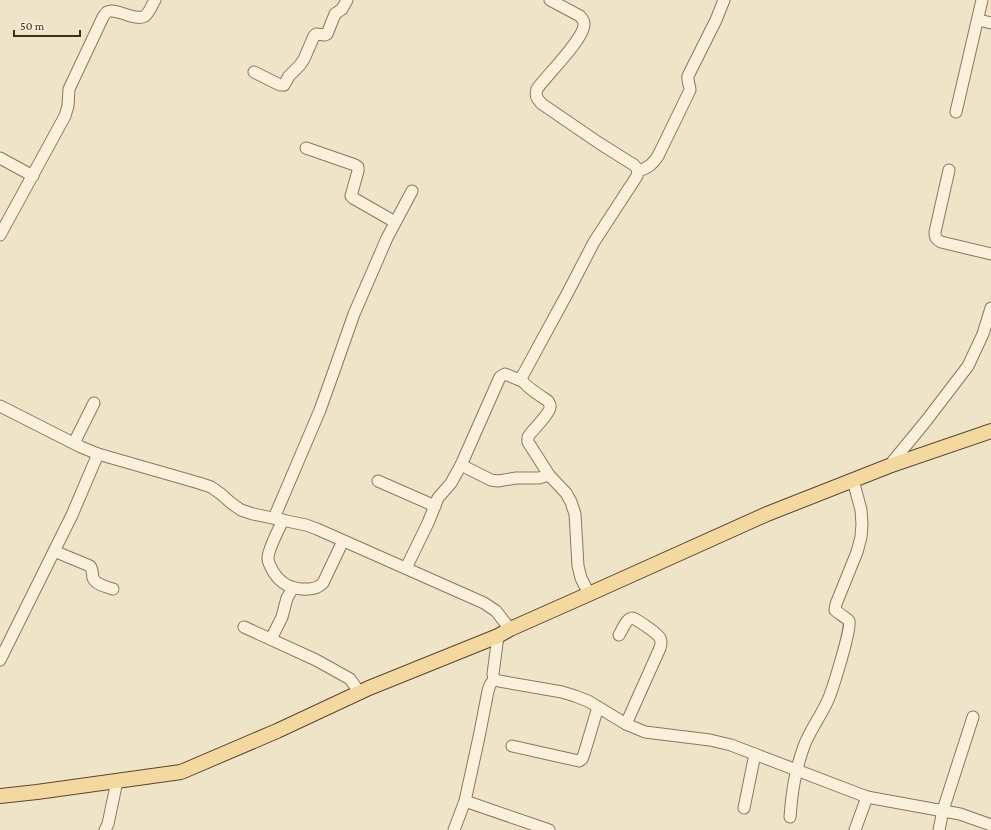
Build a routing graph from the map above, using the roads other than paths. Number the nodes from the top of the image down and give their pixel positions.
1 (155, 0) edge
2 (347, 0) edge
3 (550, 0) edge
4 (724, 0) edge
5 (982, 0) edge
6 (978, 20) junction
7 (991, 23) edge
8 (254, 72) dead end
9 (956, 112) dead end
10 (306, 148) dead end
11 (0, 158) edge
12 (949, 170) dead end
13 (638, 172) junction
14 (33, 176) junction
15 (412, 191) dead end
16 (395, 222) junction
17 (0, 235) edge
18 (991, 254) edge
19 (991, 308) edge
20 (522, 381) junction
21 (94, 403) dead end
22 (0, 406) edge
23 (991, 431) edge
24 (74, 443) junction
25 (98, 454) junction
26 (461, 465) junction
27 (889, 466) junction
28 (549, 475) junction
29 (853, 480) junction
30 (378, 481) dead end
31 (435, 506) junction
32 (279, 519) junction
33 (343, 541) junction
34 (54, 551) junction
35 (406, 568) junction
36 (293, 588) junction
37 (113, 589) dead end
38 (589, 594) junction
39 (244, 627) dead end
40 (510, 629) junction
41 (619, 635) dead end
42 (498, 636) junction
43 (271, 639) junction
44 (0, 660) edge
45 (494, 679) junction
46 (360, 693) junction
47 (598, 707) junction
48 (973, 717) dead end
49 (626, 724) junction
50 (512, 746) dead end
51 (755, 754) junction
52 (796, 770) junction
53 (117, 781) junction
54 (0, 796) edge
55 (867, 797) junction
56 (465, 801) junction
57 (744, 808) dead end
58 (943, 810) junction
59 (790, 817) dead end
60 (991, 824) edge
61 (105, 830) edge
62 (454, 830) edge
63 (549, 830) edge
64 (855, 830) edge
65 (939, 830) edge

1 - 14 street
2 - 8 street
3 - 13 street
4 - 13 street
5 - 6 street
6 - 7 street
6 - 9 street
10 - 16 street
11 - 14 street
12 - 18 street
13 - 20 street
14 - 17 street
15 - 16 street
16 - 32 street
19 - 27 street
20 - 26 street
20 - 28 street
21 - 24 street
22 - 24 street
23 - 27 main road
24 - 25 street
25 - 32 street
25 - 34 street
26 - 28 street
26 - 31 street
27 - 29 main road
28 - 38 street
29 - 38 main road
29 - 52 street
30 - 31 street
31 - 35 street
32 - 33 street
32 - 36 street
33 - 35 street
33 - 36 street
34 - 37 street
34 - 44 street
35 - 40 street
36 - 43 street
38 - 40 main road
39 - 43 street
40 - 42 main road
41 - 49 street
42 - 45 street
42 - 46 main road
43 - 46 street
45 - 47 street
45 - 56 street
46 - 53 main road
47 - 49 street
47 - 50 street
48 - 58 street
49 - 51 street
51 - 52 street
51 - 57 street
52 - 55 street
52 - 59 street
53 - 54 main road
53 - 61 street
55 - 58 street
55 - 64 street
56 - 62 street
56 - 63 street
58 - 60 street
58 - 65 street

